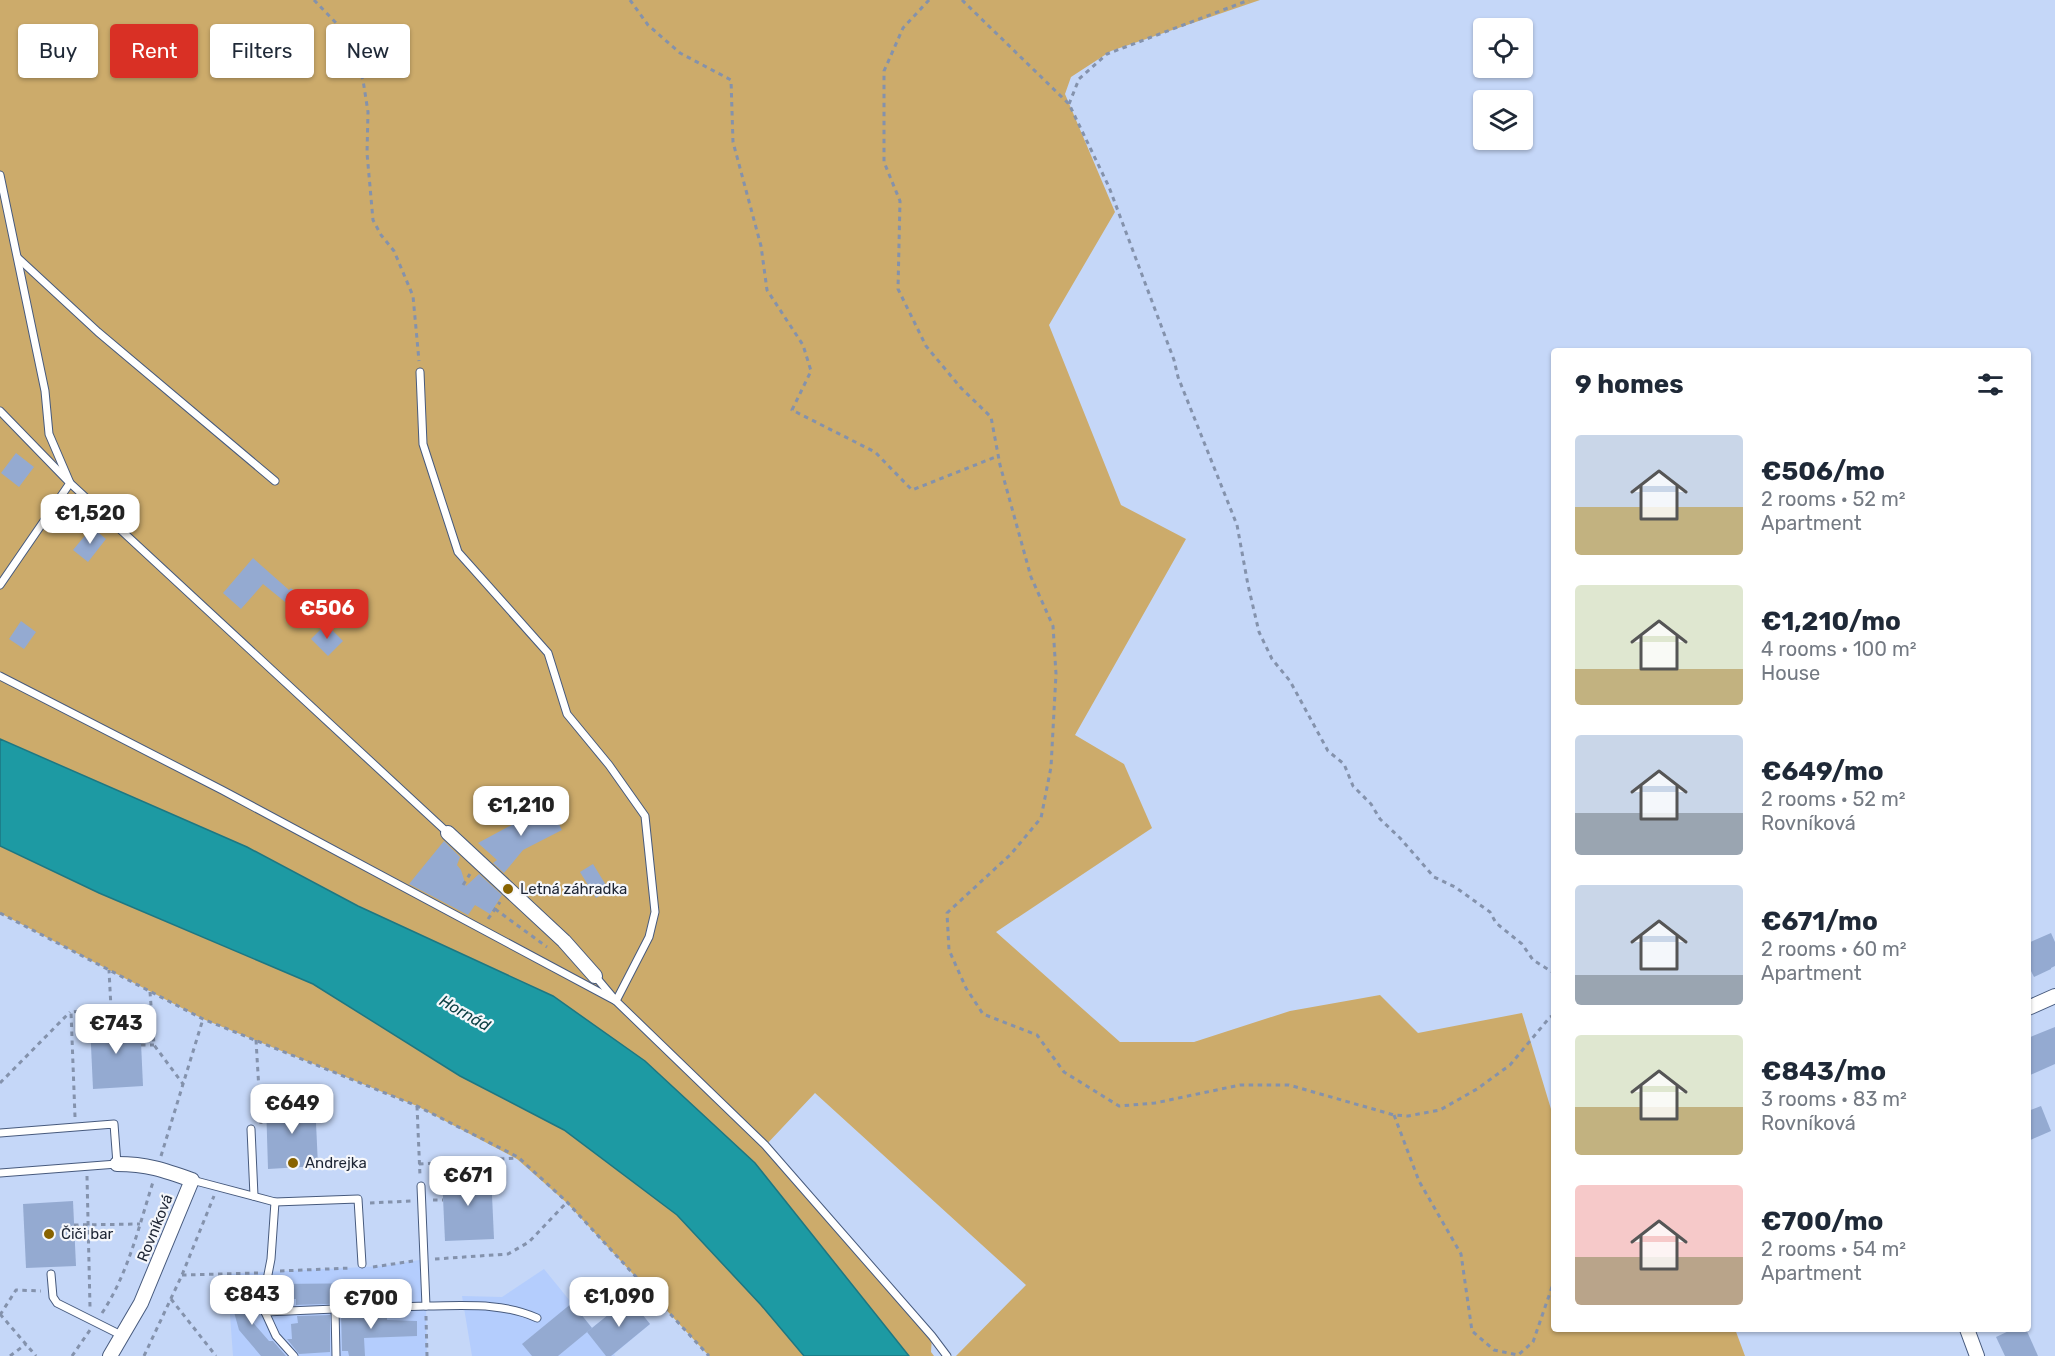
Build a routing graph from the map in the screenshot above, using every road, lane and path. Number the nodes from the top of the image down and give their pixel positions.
1 (314, 0) edge
2 (630, 0) edge
3 (929, 0) edge
4 (962, 0) edge
5 (1249, 0) edge
6 (1069, 104) junction
7 (0, 175) edge
8 (18, 258) junction
9 (420, 372) joint
10 (0, 411) edge
11 (998, 456) junction
12 (275, 481) dead end
13 (70, 483) junction
14 (0, 585) edge
15 (0, 676) edge
16 (448, 833) joint
17 (505, 894) dead end
18 (495, 909) junction
19 (0, 913) edge
20 (484, 925) dead end
21 (552, 951) dead end
22 (109, 970) junction
23 (1551, 971) edge
24 (595, 976) joint
25 (150, 992) junction
26 (2055, 996) edge
27 (616, 1001) junction
28 (2031, 1007) edge
29 (70, 1012) junction
30 (1551, 1016) edge
31 (256, 1040) junction
32 (141, 1045) dead end
33 (154, 1045) junction
34 (0, 1083) edge
35 (183, 1084) dead end
36 (417, 1106) junction
37 (1394, 1115) junction
38 (75, 1127) junction
39 (262, 1128) dead end
40 (250, 1129) dead end
41 (0, 1133) edge
42 (518, 1157) junction
43 (117, 1164) junction
44 (419, 1164) junction
45 (86, 1166) junction
46 (0, 1173) edge
47 (192, 1180) junction
48 (421, 1186) joint
49 (217, 1188) junction
50 (254, 1196) junction
51 (422, 1200) junction
52 (443, 1200) dead end
53 (275, 1202) junction
54 (567, 1202) junction
55 (358, 1204) junction
56 (88, 1224) junction
57 (140, 1224) dead end
58 (74, 1225) dead end
59 (425, 1259) junction
60 (361, 1266) joint
61 (373, 1267) dead end
62 (268, 1272) junction
63 (51, 1274) dead end
64 (182, 1275) junction
65 (1551, 1290) edge
66 (52, 1291) junction
67 (171, 1299) junction
68 (426, 1306) junction
69 (334, 1309) junction
70 (265, 1312) junction
71 (0, 1314) edge
72 (537, 1318) dead end
73 (96, 1323) junction
74 (1968, 1332) edge
75 (123, 1336) junction
76 (26, 1344) junction
77 (10, 1356) edge
78 (36, 1356) edge
79 (72, 1356) edge
80 (110, 1356) edge
81 (144, 1356) edge
82 (216, 1356) edge
83 (294, 1356) edge
84 (336, 1356) edge
85 (427, 1356) edge
86 (709, 1356) edge
87 (946, 1356) edge
88 (1977, 1356) edge

1 - 9 path
2 - 11 path
3 - 11 path
4 - 6 path
5 - 6 path
6 - 23 path
7 - 8 lane
8 - 12 lane
8 - 13 lane
9 - 27 lane
10 - 13 lane
11 - 37 path
13 - 14 lane
13 - 16 lane
15 - 27 lane
16 - 24 street
17 - 18 path
18 - 20 path
18 - 21 path
19 - 22 path
22 - 25 path
22 - 29 path
24 - 27 lane
25 - 31 path
25 - 33 path
26 - 28 street
27 - 87 lane
29 - 34 path
29 - 38 path
30 - 37 path
31 - 36 path
31 - 39 path
32 - 33 path
33 - 35 path
36 - 42 path
36 - 44 path
37 - 65 path
38 - 41 lane
38 - 43 lane
40 - 50 lane
42 - 44 path
42 - 54 path
43 - 45 lane
43 - 47 street, Rovníková
44 - 48 path
45 - 46 lane
45 - 56 path
47 - 49 lane
47 - 75 street, Rovníková
48 - 51 lane
49 - 50 lane
49 - 64 path
50 - 53 lane
51 - 52 path
51 - 55 path
51 - 59 lane
53 - 55 lane
53 - 62 lane
54 - 59 path
54 - 86 path
55 - 60 lane
56 - 57 path
56 - 58 path
56 - 73 path
59 - 61 path
59 - 68 lane
60 - 62 path
62 - 64 path
62 - 70 lane
63 - 66 lane
64 - 67 path
66 - 71 path
66 - 73 lane
67 - 81 path
67 - 82 path
68 - 69 lane
68 - 72 lane
68 - 85 path
69 - 70 lane
69 - 84 lane
70 - 83 lane
71 - 76 path
73 - 75 lane
73 - 79 path
74 - 88 street
75 - 80 street, Rovníková
76 - 77 path
76 - 78 path

